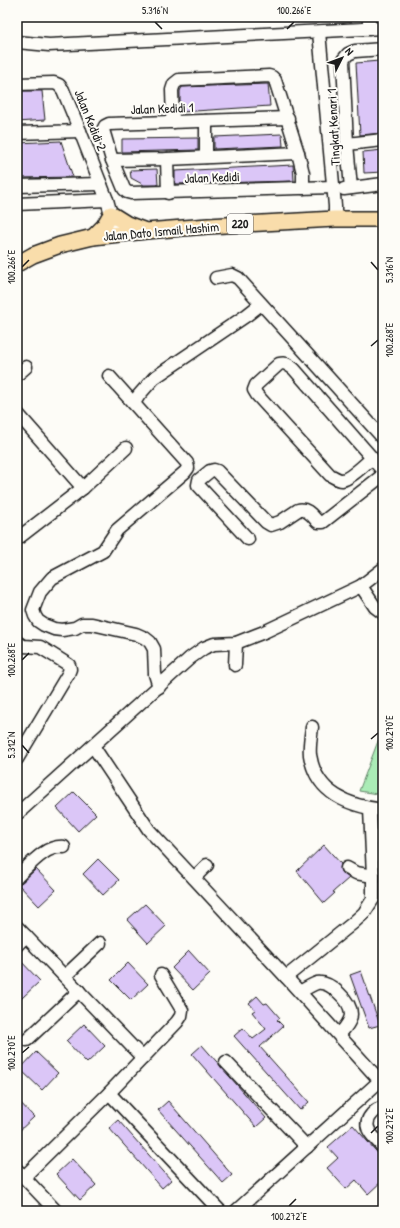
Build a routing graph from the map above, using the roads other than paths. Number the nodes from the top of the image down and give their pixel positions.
1 (369, 23) edge
2 (383, 28) edge
3 (319, 32) junction
4 (17, 42) edge
5 (383, 49) edge
6 (17, 84) edge
7 (288, 118) junction
8 (206, 121) junction
9 (173, 122) junction
10 (80, 131) junction
11 (17, 133) edge
12 (383, 140) edge
13 (347, 144) junction
14 (298, 153) junction
15 (206, 157) junction
16 (167, 159) junction
17 (112, 160) junction
18 (101, 184) junction
19 (383, 184) edge
20 (17, 186) edge
21 (303, 188) junction
22 (333, 188) junction
23 (351, 188) junction
24 (124, 189) joint
25 (168, 192) junction
26 (107, 200) junction
27 (17, 204) edge
28 (112, 214) junction
29 (335, 219) junction
30 (383, 219) edge
31 (146, 231) junction
32 (114, 235) junction
33 (93, 237) junction
34 (17, 264) edge
35 (216, 278) dead end
36 (261, 304) junction
37 (109, 376) dead end
38 (134, 403) junction
39 (17, 413) edge
40 (383, 438) edge
41 (126, 448) dead end
42 (372, 458) junction
43 (383, 471) edge
44 (383, 475) edge
45 (83, 488) junction
46 (17, 539) edge
47 (248, 539) dead end
48 (383, 569) edge
49 (361, 586) junction
50 (383, 613) edge
51 (17, 642) edge
52 (236, 643) junction
53 (235, 665) dead end
54 (159, 687) junction
55 (312, 727) dead end
56 (94, 746) junction
57 (17, 759) edge
58 (370, 809) junction
59 (383, 810) edge
60 (17, 814) edge
61 (64, 847) dead end
62 (207, 865) dead end
63 (347, 868) dead end
64 (373, 876) junction
65 (17, 877) edge
66 (194, 878) junction
67 (17, 927) edge
68 (26, 936) junction
69 (100, 943) dead end
70 (17, 944) edge
71 (161, 975) dead end
72 (65, 976) junction
73 (286, 977) junction
74 (79, 991) junction
75 (300, 992) junction
76 (339, 1035) junction
77 (27, 1040) dead end
78 (144, 1058) junction
79 (226, 1062) dead end
80 (382, 1081) edge
81 (109, 1093) junction
82 (383, 1108) edge
83 (307, 1147) junction
84 (383, 1147) edge
85 (20, 1173) edge
86 (56, 1211) edge
87 (220, 1211) edge
88 (236, 1211) edge

1 - 2 street
1 - 3 street
3 - 4 street
3 - 22 street
5 - 13 street, Tingkat Kenari 1
6 - 10 street, Jalan Kedidi 2
7 - 8 street, Jalan Kedidi 1
7 - 9 street
7 - 14 street
8 - 9 street, Jalan Kedidi 1
8 - 15 street
9 - 17 street, Jalan Kedidi 1
10 - 11 street
10 - 18 street, Jalan Kedidi 2
12 - 13 street
13 - 23 street, Tingkat Kenari 1
14 - 15 street
14 - 21 street
15 - 16 street
16 - 17 street
16 - 25 street
17 - 24 street, Jalan Kedidi 1
18 - 20 street
18 - 26 street, Jalan Kedidi 2
19 - 23 street, Jalan Kedidi
21 - 22 street, Jalan Kedidi
21 - 25 street, Jalan Kedidi
22 - 23 street, Jalan Kedidi
22 - 29 street
24 - 25 street, Jalan Kedidi
26 - 27 street
26 - 28 street, Jalan Kedidi 2
28 - 31 main road
28 - 32 street, Jalan Kedidi 2
28 - 33 main road
29 - 30 main road, Jalan Dato Ismail Hashim / 220
29 - 31 main road, Jalan Dato Ismail Hashim / 220
31 - 32 main road, Jalan Dato Ismail Hashim / 220
32 - 33 main road, Jalan Dato Ismail Hashim / 220
33 - 34 main road, Jalan Dato Ismail Hashim / 220
35 - 36 street
36 - 38 street
36 - 40 street
37 - 38 street
38 - 54 street
39 - 45 street
41 - 45 street
42 - 42 street
42 - 43 street
44 - 47 street
45 - 46 street
48 - 49 street
49 - 50 street
49 - 52 street
51 - 57 street
52 - 53 street
52 - 54 street
54 - 56 street
55 - 58 street
56 - 60 street
56 - 66 street
58 - 59 street
58 - 64 street
61 - 65 street
62 - 66 street
63 - 64 street
64 - 73 street
66 - 73 street
67 - 68 street
68 - 70 street
68 - 72 street
69 - 72 street
71 - 78 street
72 - 74 street
73 - 75 street
74 - 77 street
74 - 78 street
75 - 76 street
75 - 76 street
76 - 80 street
78 - 81 street
79 - 83 street
80 - 83 street
81 - 85 street
81 - 87 street
82 - 84 street
83 - 88 street
85 - 86 street

